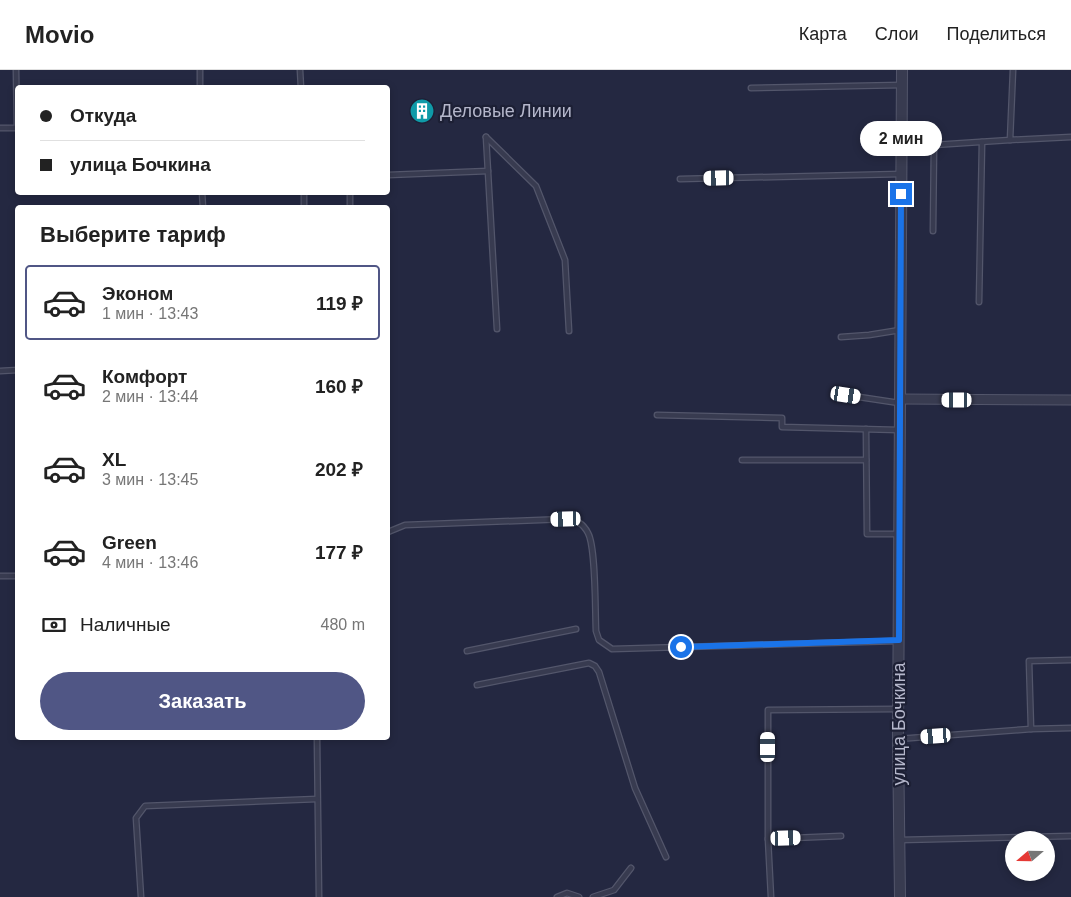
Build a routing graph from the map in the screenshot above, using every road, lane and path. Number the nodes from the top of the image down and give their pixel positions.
1 (16, 70) edge
2 (200, 70) edge
3 (300, 70) edge
4 (902, 70) edge
5 (1013, 70) edge
6 (16, 85) edge
7 (200, 85) edge
8 (300, 85) edge
9 (902, 85) junction
10 (751, 88) dead end
11 (0, 128) edge
12 (15, 128) edge
13 (1071, 137) edge
14 (1010, 140) junction
15 (982, 142) junction
16 (901, 145) junction
17 (934, 145) junction
18 (488, 171) junction
19 (390, 174) edge
20 (901, 174) junction
21 (680, 179) dead end
22 (933, 231) dead end
23 (979, 302) dead end
24 (496, 329) dead end
25 (900, 330) junction
26 (569, 331) dead end
27 (841, 337) dead end
28 (15, 370) edge
29 (0, 371) edge
30 (846, 395) dead end
31 (1071, 400) edge
32 (900, 401) junction
33 (657, 415) dead end
34 (866, 429) junction
35 (900, 430) junction
36 (742, 460) dead end
37 (866, 460) junction
38 (390, 531) edge
39 (900, 534) junction
40 (0, 576) edge
41 (15, 576) edge
42 (576, 629) dead end
43 (899, 640) junction
44 (467, 651) dead end
45 (1071, 660) edge
46 (478, 685) dead end
47 (899, 709) junction
48 (1071, 728) edge
49 (1031, 729) junction
50 (898, 739) junction
51 (317, 740) edge
52 (317, 799) junction
53 (841, 836) dead end
54 (1071, 836) edge
55 (768, 839) junction
56 (899, 840) junction
57 (666, 857) dead end
58 (631, 868) dead end
59 (142, 897) edge
60 (318, 897) edge
61 (557, 897) edge
62 (579, 897) edge
63 (593, 897) edge
64 (771, 897) edge
65 (900, 897) edge

1 - 6 lane
2 - 7 lane
3 - 8 lane
4 - 9 street, улица Бочкина
5 - 14 lane
9 - 10 lane
9 - 16 street, улица Бочкина
11 - 12 lane
13 - 14 lane
14 - 15 lane
15 - 17 lane
15 - 23 lane
16 - 17 lane
16 - 20 street, улица Бочкина
17 - 22 lane
18 - 19 lane
18 - 24 lane
18 - 26 lane
20 - 21 lane
20 - 25 street, улица Бочкина
25 - 27 lane
25 - 32 street, улица Бочкина
28 - 29 lane
30 - 32 lane
31 - 32 street
32 - 35 street, улица Бочкина
33 - 34 lane
34 - 35 lane
34 - 37 lane
35 - 39 street, улица Бочкина
36 - 37 lane
37 - 39 lane
38 - 43 lane
39 - 43 street, улица Бочкина
40 - 41 lane
42 - 44 lane
43 - 47 street, улица Бочкина
45 - 49 lane
46 - 57 lane
47 - 50 street, улица Бочкина
47 - 55 lane
48 - 49 lane
49 - 50 lane
50 - 56 street, улица Бочкина
51 - 52 lane
52 - 59 lane
52 - 60 lane
53 - 55 lane
54 - 56 lane
55 - 64 lane
56 - 65 street, улица Бочкина
58 - 63 lane
61 - 62 lane

